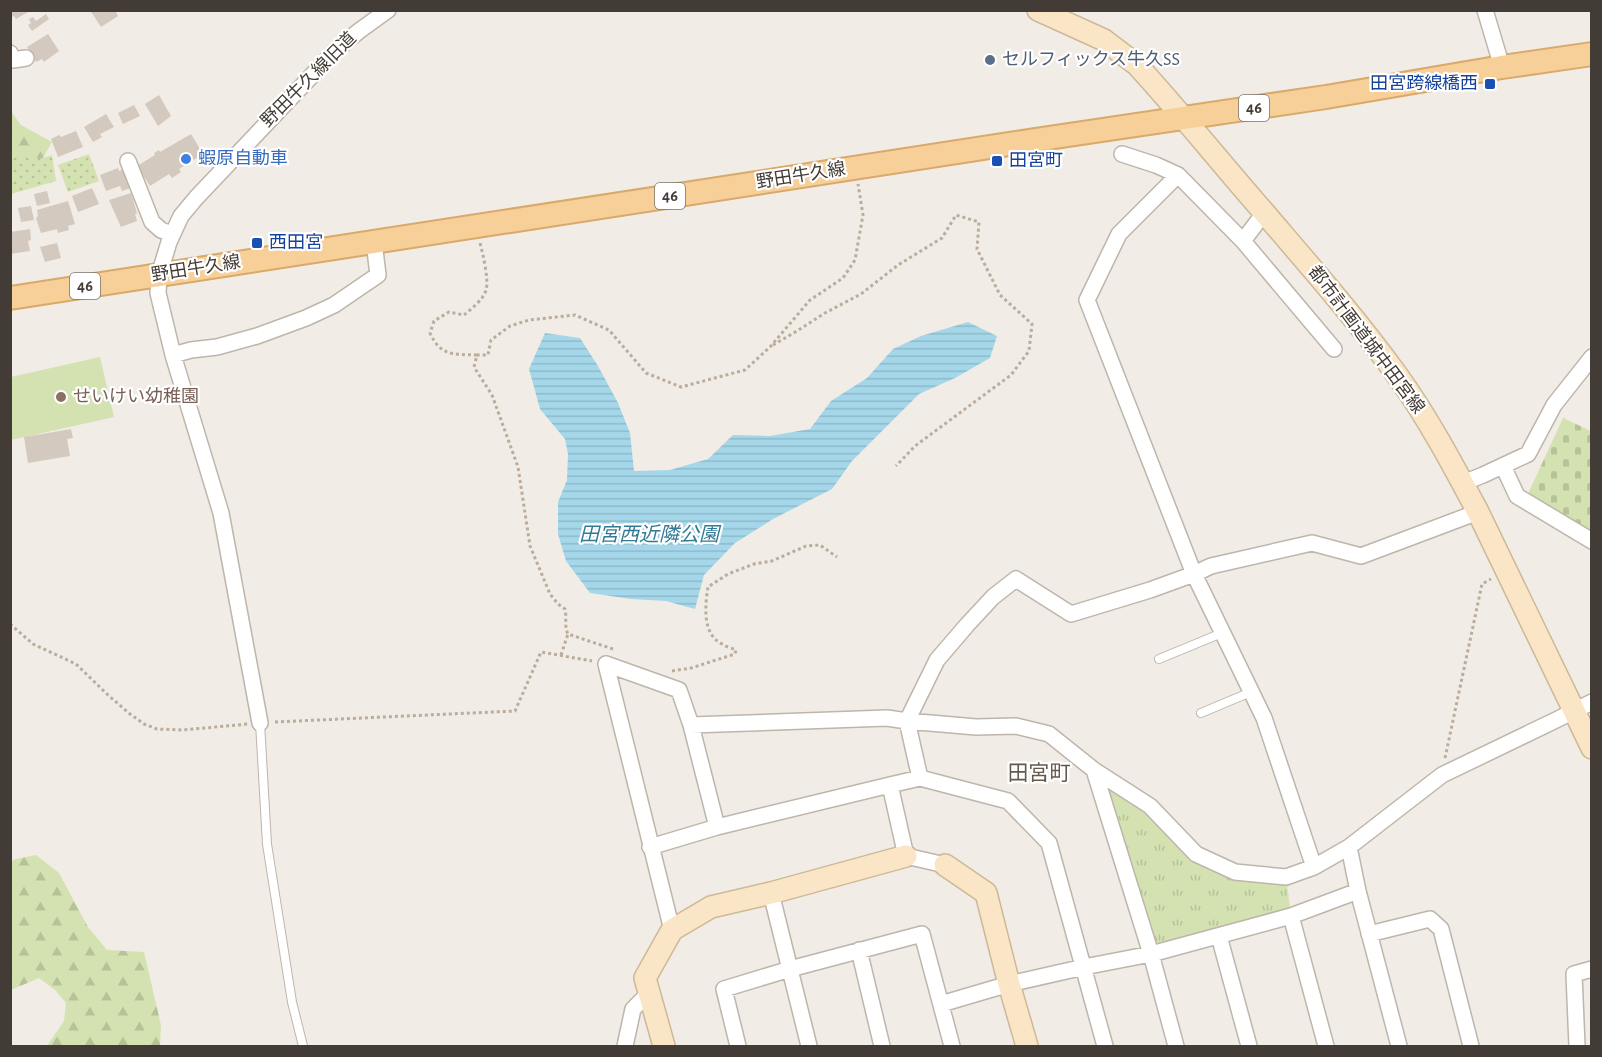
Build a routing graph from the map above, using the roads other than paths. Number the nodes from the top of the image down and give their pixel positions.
1 (388, 10) edge
2 (1038, 10) edge
3 (1485, 10) edge
4 (10, 53) edge
5 (1592, 54) edge
6 (26, 58) dead end
7 (1502, 67) junction
8 (1183, 118) junction
9 (1122, 154) dead end
10 (128, 161) dead end
11 (1178, 175) junction
12 (1264, 213) junction
13 (172, 234) junction
14 (1243, 241) junction
15 (374, 242) junction
16 (159, 274) junction
17 (10, 298) edge
18 (1334, 349) dead end
19 (173, 355) junction
20 (1592, 357) edge
21 (1503, 466) junction
22 (1463, 483) junction
23 (1478, 512) junction
24 (1592, 541) edge
25 (1194, 574) junction
26 (1222, 633) junction
27 (1159, 659) dead end
28 (1251, 692) junction
29 (1582, 706) edge
30 (1201, 713) dead end
31 (907, 721) junction
32 (260, 723) joint
33 (691, 725) junction
34 (1592, 748) edge
35 (1095, 770) junction
36 (920, 778) junction
37 (890, 785) junction
38 (717, 827) junction
39 (650, 847) junction
40 (1349, 847) junction
41 (906, 856) junction
42 (945, 865) joint
43 (1314, 867) junction
44 (1358, 891) junction
45 (771, 893) junction
46 (1291, 916) junction
47 (672, 930) junction
48 (1369, 934) junction
49 (1219, 936) junction
50 (858, 950) junction
51 (1151, 954) junction
52 (1084, 967) junction
53 (790, 969) junction
54 (1592, 969) edge
55 (1009, 984) junction
56 (649, 993) junction
57 (941, 1004) junction
58 (303, 1047) edge
59 (625, 1047) edge
60 (664, 1047) edge
61 (738, 1047) edge
62 (809, 1047) edge
63 (882, 1047) edge
64 (952, 1047) edge
65 (1027, 1047) edge
66 (1105, 1047) edge
67 (1176, 1047) edge
68 (1249, 1047) edge
69 (1326, 1047) edge
70 (1399, 1047) edge
71 (1471, 1047) edge
72 (1577, 1047) edge

1 - 13 street, 野田牛久線旧道
2 - 8 street, 都市計画道城中田宮線
3 - 7 street
4 - 6 street
5 - 7 main road, 野田牛久線 / 46
7 - 8 main road, 野田牛久線 / 46
8 - 12 street, 都市計画道城中田宮線
8 - 15 main road, 野田牛久線 / 46
9 - 11 street
10 - 13 street
11 - 14 street
11 - 25 street
12 - 14 street
12 - 22 street, 都市計画道城中田宮線
13 - 16 street, 野田牛久線旧道
14 - 18 street
15 - 16 main road, 野田牛久線 / 46
15 - 19 street
16 - 17 main road, 野田牛久線 / 46
16 - 19 street
19 - 32 street
20 - 21 street
21 - 22 street
21 - 24 street
22 - 23 street, 都市計画道城中田宮線
23 - 25 street
23 - 29 street, 都市計画道城中田宮線
25 - 26 street
25 - 31 street
26 - 27 lane
26 - 28 street
28 - 30 lane
28 - 43 street
29 - 34 street, 都市計画道城中田宮線
29 - 40 street
31 - 33 street
31 - 35 street
31 - 36 street
32 - 58 lane
33 - 38 street
33 - 39 street
35 - 43 street
35 - 51 street
36 - 37 street
36 - 52 street
37 - 38 street
37 - 41 street
38 - 39 street
39 - 47 street
40 - 43 street
40 - 44 street
41 - 42 street
41 - 45 street
42 - 55 street
44 - 46 street
44 - 48 street
45 - 47 street
45 - 53 street
46 - 49 street
46 - 69 street
47 - 56 street
48 - 70 street
48 - 71 street
49 - 51 street
49 - 68 street
50 - 53 street
50 - 57 street
50 - 63 street
51 - 52 street
51 - 67 street
52 - 55 street
52 - 66 street
53 - 61 street
53 - 62 street
54 - 72 street
55 - 57 street
55 - 65 street
56 - 59 street
56 - 60 street
57 - 64 street

